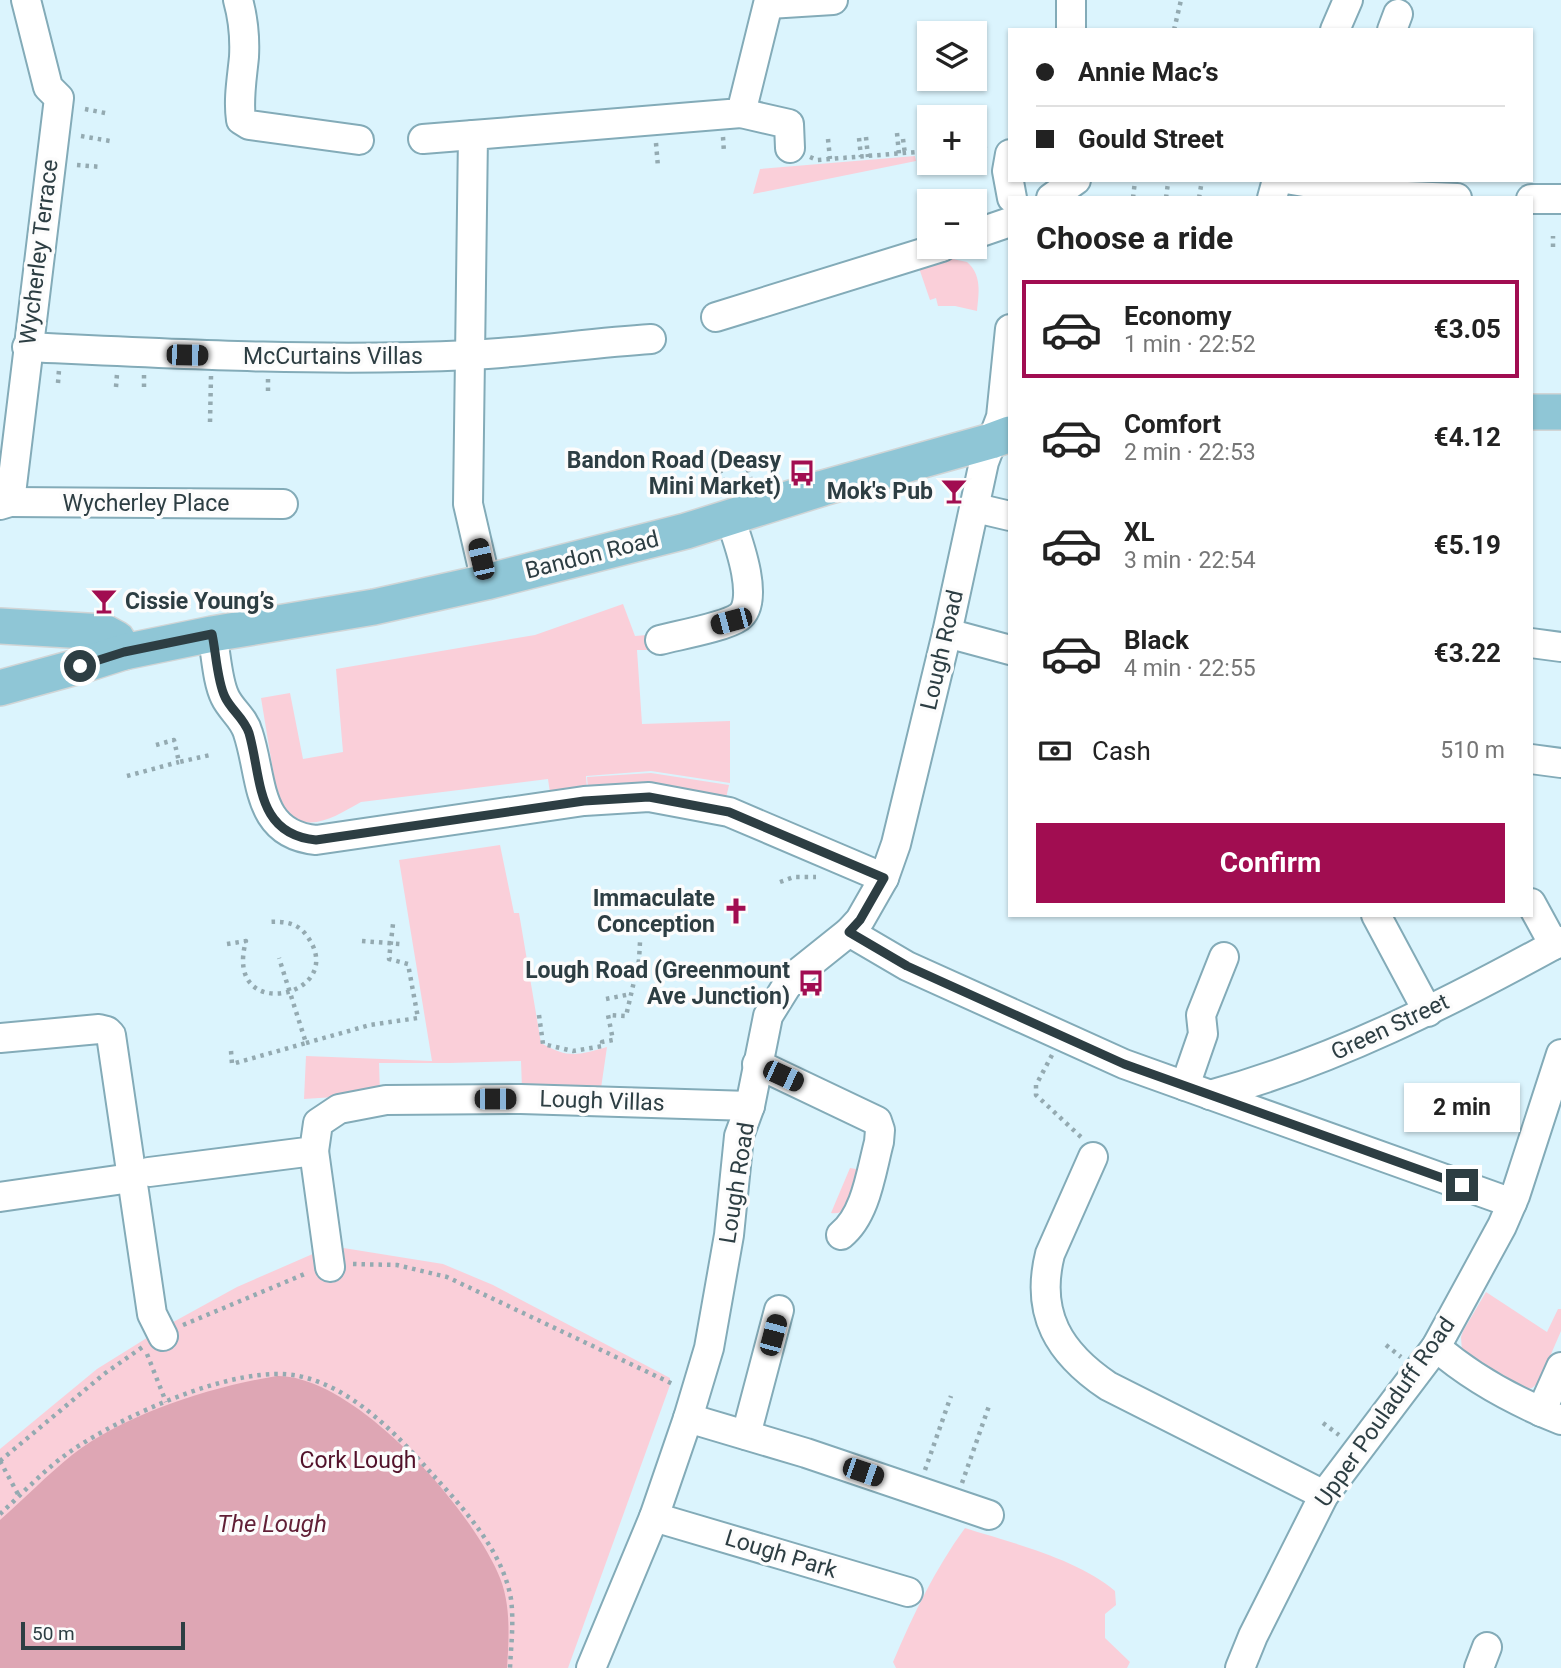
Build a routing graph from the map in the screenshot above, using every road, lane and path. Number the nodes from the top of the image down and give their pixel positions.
1 (11, 0) edge
2 (26, 0) edge
3 (238, 0) edge
4 (833, 0) edge
5 (1071, 0) edge
6 (1181, 0) edge
7 (1348, 0) edge
8 (769, 2) edge
9 (0, 3) edge
10 (1071, 28) edge
11 (1174, 28) edge
12 (1336, 28) edge
13 (85, 109) dead end
14 (741, 113) junction
15 (110, 114) dead end
16 (655, 132) dead end
17 (897, 133) dead end
18 (473, 135) junction
19 (81, 136) dead end
20 (423, 139) dead end
21 (828, 139) dead end
22 (903, 139) dead end
23 (359, 140) dead end
24 (110, 141) dead end
25 (790, 148) joint
26 (1000, 151) edge
27 (917, 152) edge
28 (902, 154) junction
29 (861, 157) junction
30 (868, 157) junction
31 (830, 159) junction
32 (77, 164) dead end
33 (102, 167) dead end
34 (658, 167) dead end
35 (1008, 176) edge
36 (1073, 182) edge
37 (1304, 182) edge
38 (1168, 183) dead end
39 (1201, 186) dead end
40 (1054, 196) edge
41 (1166, 196) edge
42 (1199, 196) edge
43 (1407, 196) edge
44 (1533, 199) edge
45 (1561, 199) edge
46 (1008, 223) edge
47 (987, 230) edge
48 (1553, 236) dead end
49 (1553, 247) dead end
50 (917, 255) edge
51 (716, 317) dead end
52 (650, 339) dead end
53 (27, 347) junction
54 (1008, 349) edge
55 (471, 355) junction
56 (211, 369) dead end
57 (1533, 412) edge
58 (1561, 412) edge
59 (209, 422) dead end
60 (1001, 438) edge
61 (745, 461) dead end
62 (720, 470) dead end
63 (752, 484) dead end
64 (5, 503) edge
65 (283, 504) dead end
66 (728, 505) junction
67 (976, 508) junction
68 (1008, 516) edge
69 (486, 582) junction
70 (0, 625) edge
71 (947, 633) junction
72 (212, 634) junction
73 (660, 640) dead end
74 (1533, 643) edge
75 (1561, 647) edge
76 (1008, 649) edge
77 (124, 652) junction
78 (0, 688) edge
79 (156, 745) dead end
80 (210, 755) dead end
81 (1533, 759) edge
82 (179, 762) junction
83 (1561, 763) edge
84 (127, 776) dead end
85 (884, 878) junction
86 (1533, 905) edge
87 (1377, 917) edge
88 (270, 922) dead end
89 (393, 924) dead end
90 (849, 932) junction
91 (362, 941) dead end
92 (640, 942) dead end
93 (391, 943) junction
94 (1558, 943) edge
95 (227, 944) dead end
96 (400, 944) dead end
97 (1224, 957) dead end
98 (279, 958) dead end
99 (290, 993) junction
100 (631, 994) junction
101 (606, 999) dead end
102 (1428, 1012) junction
103 (539, 1015) dead end
104 (1062, 1036) junction
105 (0, 1038) edge
106 (306, 1043) junction
107 (232, 1051) dead end
108 (1561, 1054) edge
109 (757, 1064) junction
110 (1198, 1091) junction
111 (750, 1106) junction
112 (1553, 1112) edge
113 (314, 1151) junction
114 (1093, 1157) joint
115 (140, 1175) junction
116 (0, 1197) edge
117 (1513, 1200) junction
118 (841, 1235) dead end
119 (330, 1267) junction
120 (779, 1310) dead end
121 (153, 1341) junction
122 (1436, 1347) junction
123 (1561, 1367) edge
124 (680, 1388) dead end
125 (951, 1396) dead end
126 (166, 1402) junction
127 (989, 1406) dead end
128 (1551, 1416) edge
129 (688, 1419) junction
130 (1322, 1423) dead end
131 (746, 1435) junction
132 (1347, 1441) dead end
133 (0, 1461) edge
134 (918, 1490) junction
135 (1324, 1495) junction
136 (19, 1496) junction
137 (955, 1503) junction
138 (0, 1514) edge
139 (989, 1515) dead end
140 (653, 1517) junction
141 (908, 1592) dead end
142 (510, 1668) edge
143 (592, 1668) edge
144 (1240, 1668) edge

1 - 9 street
2 - 53 street, Wycherley Terrace
3 - 23 street
4 - 8 street
5 - 10 street
6 - 11 path
7 - 12 street
8 - 14 street
13 - 15 path
14 - 18 street
14 - 25 street
16 - 34 path
17 - 28 path
18 - 20 street
18 - 55 street
19 - 24 path
21 - 31 path
22 - 28 path
25 - 31 path
26 - 35 street
27 - 28 path
28 - 30 path
29 - 30 path
29 - 30 path
29 - 31 path
32 - 33 path
36 - 40 street
37 - 43 street
38 - 41 path
39 - 42 path
44 - 45 street
46 - 47 street
48 - 49 path
50 - 51 street
52 - 55 street, McCurtains Villas
53 - 55 street, McCurtains Villas
53 - 64 street, Wycherley Terrace
54 - 60 street, Lough Road
55 - 69 street
56 - 59 path
57 - 58 main road
60 - 66 main road, Bandon Road
60 - 67 street, Lough Road
61 - 63 path
62 - 66 path
64 - 65 street, Wycherley Place
66 - 69 main road, Bandon Road
66 - 73 street
67 - 68 street
67 - 71 street, Lough Road
69 - 72 main road, Bandon Road
70 - 77 main road
71 - 76 street
71 - 85 street, Lough Road
72 - 77 main road, Bandon Road
72 - 85 street
74 - 75 street
77 - 78 main road, Bandon Road
79 - 82 path
80 - 82 path
81 - 83 street
82 - 84 path
85 - 90 street, Lough Road
86 - 94 street
87 - 102 street
88 - 99 path
89 - 93 path
90 - 104 street
90 - 109 street, Lough Road
91 - 93 path
92 - 100 path
93 - 96 path
93 - 106 path
94 - 102 street, Green Street
95 - 99 path
97 - 110 street
98 - 99 path
99 - 106 path
100 - 101 path
100 - 103 path
102 - 110 street, Green Street
104 - 110 street
104 - 114 path
105 - 115 street
106 - 107 path
108 - 112 street, Upper Pouladuff Road
109 - 111 street, Lough Road
109 - 118 street
110 - 117 street
111 - 113 street, Lough Villas
111 - 129 street, Lough Road
112 - 117 street, Upper Pouladuff Road
113 - 115 street
113 - 119 street
114 - 135 street
115 - 116 street
115 - 121 street
117 - 122 street, Upper Pouladuff Road
119 - 121 path
119 - 124 path
120 - 131 street
121 - 126 path
121 - 133 path
122 - 128 street
122 - 135 street, Upper Pouladuff Road
123 - 128 street
125 - 134 path
126 - 136 path
126 - 142 path
127 - 137 path
129 - 131 street
129 - 140 street, Lough Road
130 - 132 path
131 - 134 street
133 - 136 path
134 - 137 street
135 - 144 street, Upper Pouladuff Road
136 - 138 path
137 - 139 street
140 - 141 street, Lough Park
140 - 143 street, Lough Road

